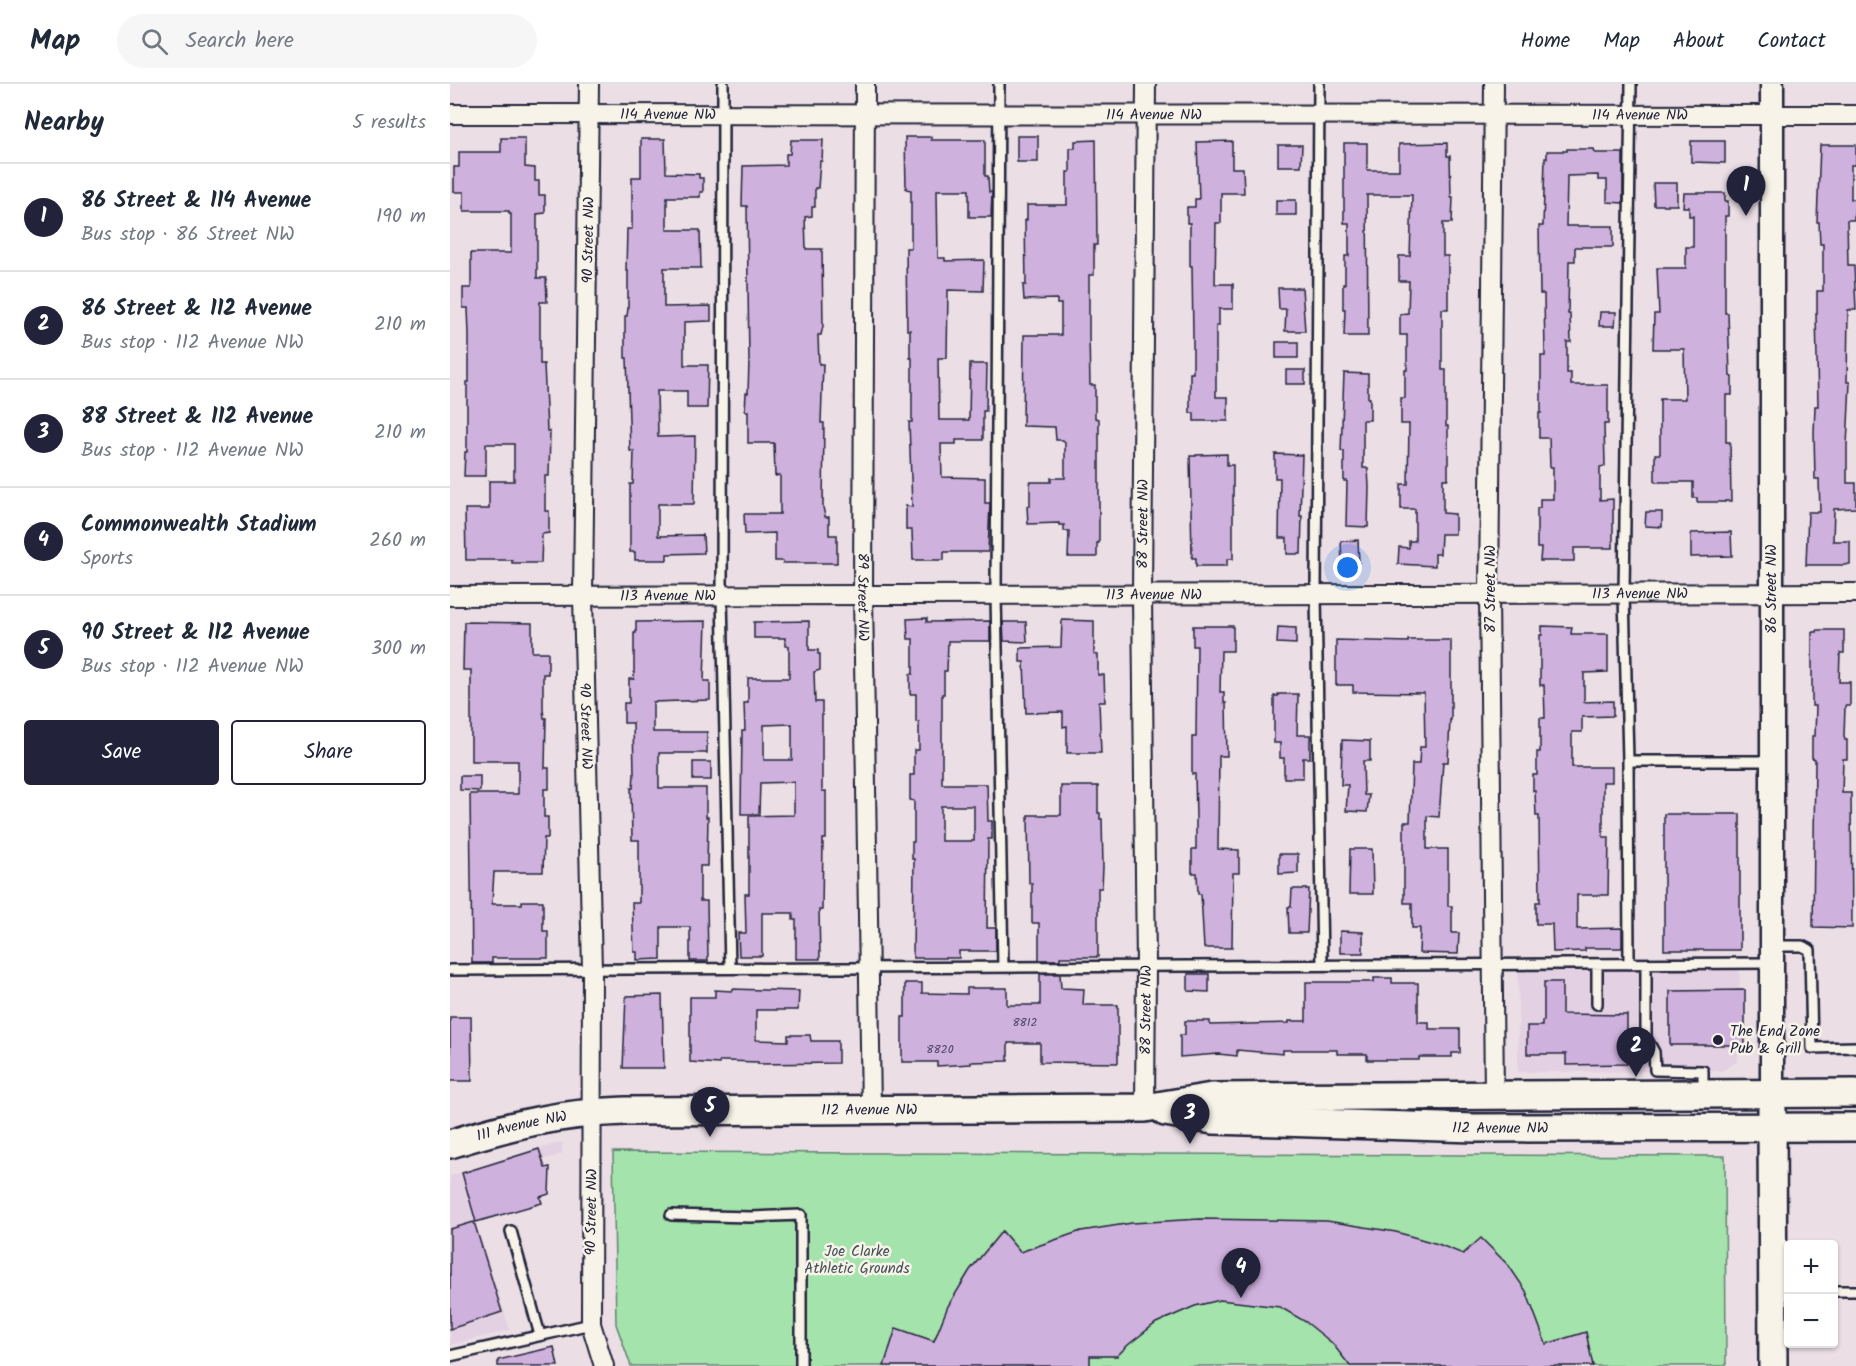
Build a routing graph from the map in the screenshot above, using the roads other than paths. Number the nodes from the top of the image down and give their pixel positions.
1 (589, 84) edge
2 (723, 84) edge
3 (865, 84) edge
4 (999, 84) edge
5 (1146, 84) edge
6 (1319, 84) edge
7 (1494, 84) edge
8 (1630, 84) edge
9 (1772, 84) edge
10 (450, 114) edge
11 (590, 114) junction
12 (724, 114) junction
13 (865, 114) junction
14 (999, 115) junction
15 (1146, 115) junction
16 (1319, 115) junction
17 (1494, 115) junction
18 (1630, 115) junction
19 (1772, 115) junction
20 (1856, 115) edge
21 (1624, 593) junction
22 (1856, 593) edge
23 (1316, 594) junction
24 (1489, 594) junction
25 (1771, 594) junction
26 (722, 595) junction
27 (863, 595) junction
28 (996, 595) junction
29 (1142, 595) junction
30 (450, 596) edge
31 (583, 596) junction
32 (1628, 761) junction
33 (1772, 761) junction
34 (1773, 955) junction
35 (1597, 964) junction
36 (1629, 964) junction
37 (1646, 964) junction
38 (1322, 965) junction
39 (1494, 965) junction
40 (1146, 966) junction
41 (1003, 967) junction
42 (730, 968) junction
43 (870, 968) junction
44 (592, 969) junction
45 (450, 970) edge
46 (1597, 1004) dead end
47 (1856, 1047) edge
48 (1702, 1093) junction
49 (1773, 1093) junction
50 (1856, 1093) edge
51 (1494, 1095) junction
52 (1145, 1108) junction
53 (871, 1109) junction
54 (593, 1112) junction
55 (1772, 1127) junction
56 (1856, 1127) edge
57 (450, 1144) edge
58 (671, 1215) dead end
59 (511, 1231) dead end
60 (1838, 1292) edge
61 (1856, 1292) edge
62 (591, 1324) junction
63 (540, 1335) junction
64 (450, 1356) edge
65 (604, 1366) edge
66 (801, 1366) edge
67 (1773, 1366) edge

1 - 11 street, 90 Street NW
2 - 12 lane
3 - 13 street, 89 Street NW
4 - 14 lane
5 - 15 street, 88 Street NW
6 - 16 lane
7 - 17 street, 87 Street NW
8 - 18 lane
9 - 19 street, 86 Street NW
10 - 11 street, 114 Avenue NW
11 - 12 street, 114 Avenue NW
11 - 31 street, 90 Street NW
12 - 13 street, 114 Avenue NW
12 - 26 lane
13 - 14 street, 114 Avenue NW
13 - 27 street, 89 Street NW
14 - 15 street, 114 Avenue NW
14 - 28 lane
15 - 16 street, 114 Avenue NW
15 - 29 street, 88 Street NW
16 - 17 street, 114 Avenue NW
16 - 23 lane
17 - 18 street, 114 Avenue NW
17 - 24 street, 87 Street NW
18 - 19 street, 114 Avenue NW
18 - 21 lane
19 - 20 street, 114 Avenue NW
19 - 25 street, 86 Street NW
21 - 24 street, 113 Avenue NW
21 - 25 street, 113 Avenue NW
21 - 32 lane
22 - 25 street, 113 Avenue NW
23 - 24 street, 113 Avenue NW
23 - 29 street, 113 Avenue NW
23 - 38 lane
24 - 39 street, 87 Street NW
25 - 33 street, 86 Street NW
26 - 27 street, 113 Avenue NW
26 - 31 street, 113 Avenue NW
26 - 42 lane
27 - 28 street, 113 Avenue NW
27 - 43 street, 89 Street NW
28 - 29 street, 113 Avenue NW
28 - 41 lane
29 - 40 street, 88 Street NW
30 - 31 street, 113 Avenue NW
31 - 44 street, 90 Street NW
32 - 33 lane
32 - 36 lane
33 - 34 street, 86 Street NW
34 - 37 lane
34 - 47 lane
34 - 49 street, 86 Street NW
35 - 36 lane
35 - 39 lane
35 - 46 lane
36 - 37 lane
37 - 48 lane
38 - 39 lane
38 - 40 lane
39 - 51 street, 87 Street NW
40 - 41 lane
40 - 52 street, 88 Street NW
41 - 43 lane
42 - 43 lane
42 - 44 lane
43 - 53 street, 89 Street NW
44 - 45 lane
44 - 54 street, 90 Street NW
48 - 49 main road, 112 Avenue NW
48 - 51 main road, 112 Avenue NW
49 - 50 main road, 112 Avenue NW
49 - 55 main road
51 - 52 main road, 112 Avenue NW
52 - 53 main road, 112 Avenue NW
52 - 55 main road, 112 Avenue NW
53 - 54 main road, 112 Avenue NW
54 - 57 main road, 111 Avenue NW
54 - 62 street, 90 Street NW
55 - 56 main road, 112 Avenue NW
55 - 67 main road
58 - 66 lane
59 - 63 lane
60 - 61 lane
62 - 63 lane
62 - 65 street, 90 Street NW
63 - 64 lane

